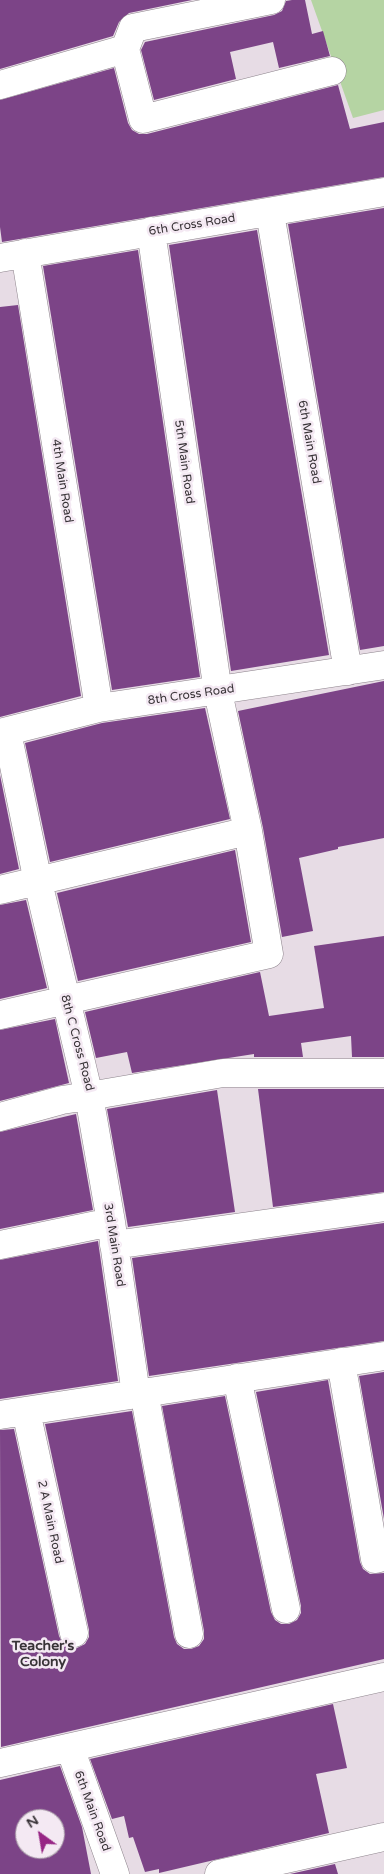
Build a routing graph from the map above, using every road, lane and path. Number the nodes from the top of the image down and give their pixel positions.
1 (270, 0) edge
2 (125, 49) junction
3 (332, 71) dead end
4 (0, 85) edge
5 (384, 192) edge
6 (270, 213) junction
7 (151, 231) junction
8 (12, 256) edge
9 (384, 665) edge
10 (348, 671) junction
11 (218, 692) junction
12 (99, 708) junction
13 (4, 732) edge
14 (248, 831) junction
15 (38, 882) junction
16 (0, 890) edge
17 (65, 999) junction
18 (0, 1014) edge
19 (384, 1073) edge
20 (89, 1096) junction
21 (0, 1117) edge
22 (384, 1207) edge
23 (113, 1234) junction
24 (0, 1245) edge
25 (384, 1356) edge
26 (341, 1362) junction
27 (237, 1378) junction
28 (140, 1393) junction
29 (13, 1412) edge
30 (384, 1557) edge
31 (286, 1609) dead end
32 (74, 1633) dead end
33 (189, 1634) dead end
34 (384, 1677) edge
35 (70, 1748) junction
36 (0, 1763) edge
37 (384, 1837) edge
38 (115, 1874) edge
39 (220, 1874) edge

1 - 2 street
2 - 3 street
2 - 4 street
5 - 6 street, 6th Cross Road
6 - 7 street, 6th Cross Road
6 - 10 street, 6th Main Road
7 - 8 street, 6th Cross Road
7 - 11 street, 5th Main Road
8 - 12 street, 4th Main Road
9 - 10 street, 8th Cross Road
10 - 11 street, 8th Cross Road
11 - 12 street, 8th Cross Road
11 - 14 street, 5th Main Road
12 - 13 street, 8th Cross Road
13 - 15 street, 8th C Cross Road
14 - 15 street
14 - 17 street, 5th Main Road
15 - 16 street
15 - 17 street, 8th C Cross Road
17 - 18 street
17 - 20 street, 8th C Cross Road
19 - 20 street, 8th C Cross Road
20 - 21 street
20 - 23 street, 3rd Main Road
22 - 23 street
23 - 24 street
23 - 28 street, 3rd Main Road
25 - 26 street
26 - 27 street
26 - 30 street
27 - 28 street
27 - 31 street
28 - 29 street
28 - 33 street, 3rd Main Road
29 - 32 street, 2 A Main Road
34 - 35 street
35 - 36 street
35 - 38 street, 6th Main Road
37 - 39 street

